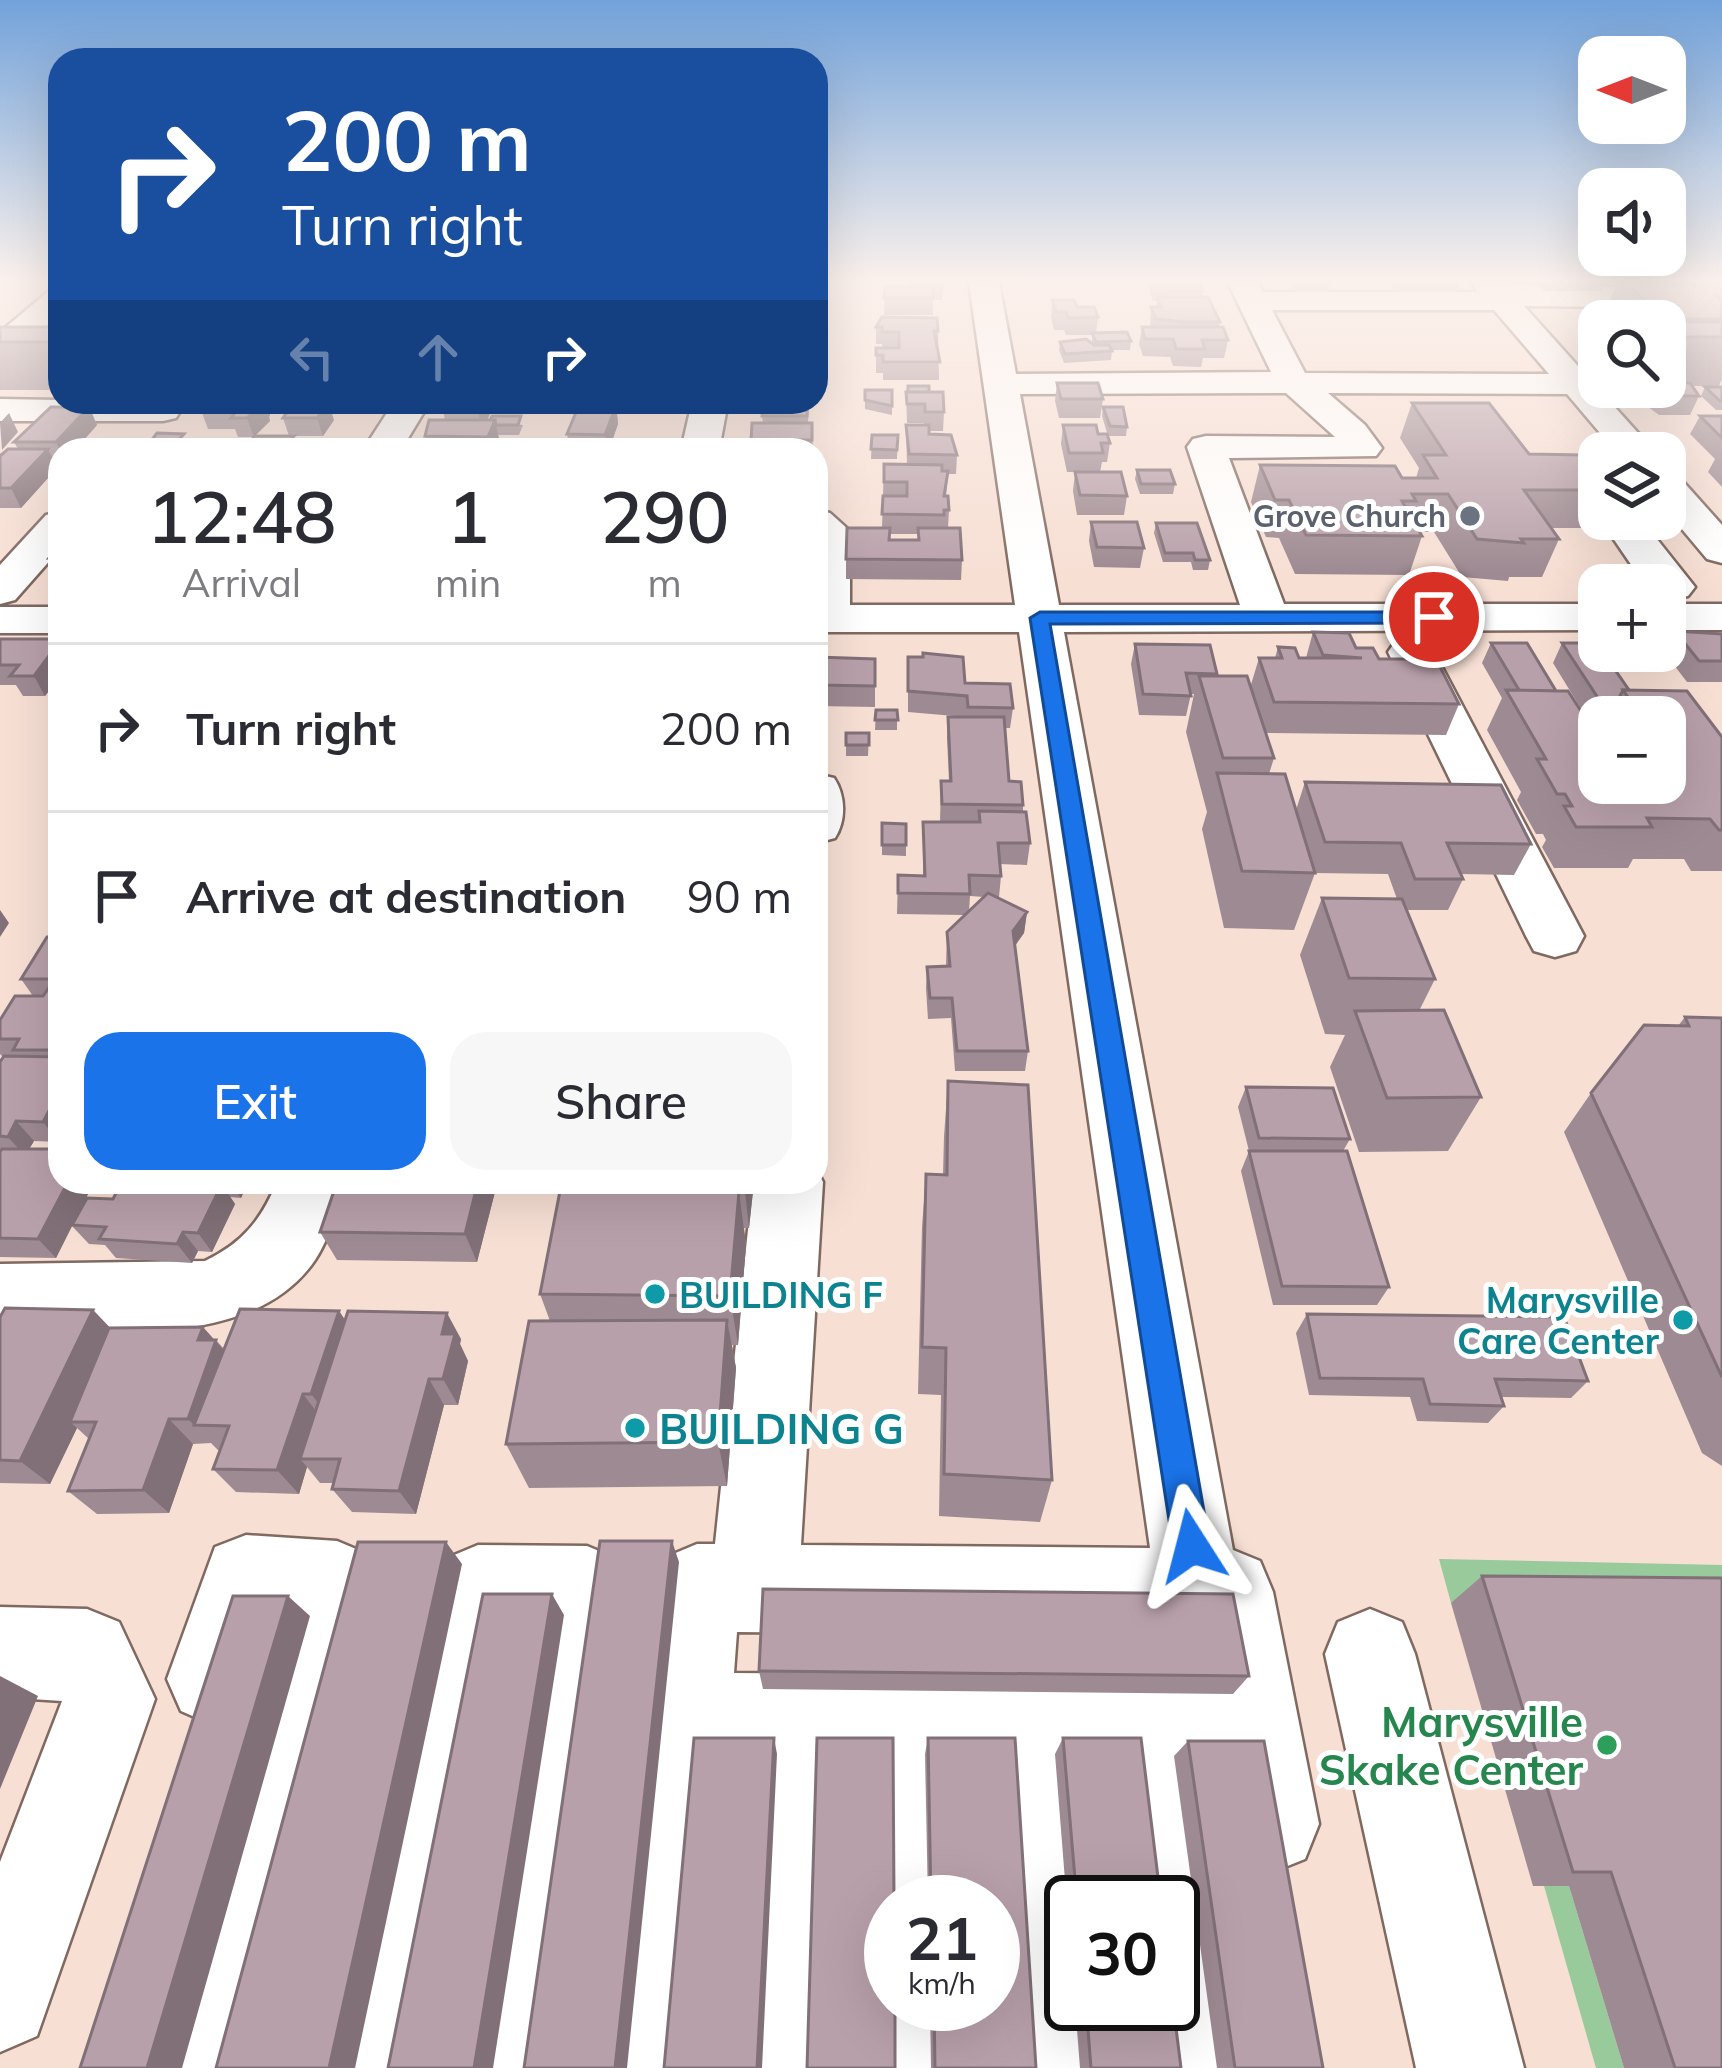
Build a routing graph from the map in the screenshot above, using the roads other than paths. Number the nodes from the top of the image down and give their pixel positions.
1 (999, 380) edge
2 (1411, 380) edge
3 (1477, 380) edge
4 (1584, 380) edge
5 (1286, 381) junction
6 (1127, 383) junction
7 (1000, 384) junction
8 (1415, 386) junction
9 (48, 409) edge
10 (0, 410) edge
11 (1324, 412) junction
12 (160, 414) edge
13 (1621, 432) edge
14 (138, 438) edge
15 (1686, 508) edge
16 (48, 537) edge
17 (1636, 540) edge
18 (1719, 543) edge
19 (1654, 564) edge
20 (1254, 583) junction
21 (0, 591) edge
22 (1578, 607) edge
23 (1425, 610) junction
24 (1686, 617) edge
25 (1722, 617) edge
26 (1040, 618) junction
27 (828, 619) edge
28 (0, 620) edge
29 (48, 620) edge
30 (1492, 719) dead end
31 (1555, 936) dead end
32 (307, 1194) edge
33 (787, 1194) edge
34 (0, 1297) edge
35 (758, 1545) dead end
36 (1192, 1546) dead end
37 (0, 1652) edge
38 (1370, 1654) dead end
39 (685, 1719) junction
40 (796, 1720) junction
41 (908, 1720) junction
42 (1030, 1721) junction
43 (1146, 1722) junction
44 (1252, 1723) junction
45 (188, 1756) edge
46 (911, 1875) edge
47 (1166, 1875) edge
48 (1284, 1907) edge
49 (0, 1999) edge
50 (912, 2031) edge
51 (1185, 2031) edge
52 (208, 2068) edge
53 (381, 2068) edge
54 (516, 2068) edge
55 (651, 2068) edge
56 (783, 2068) edge
57 (913, 2068) edge
58 (1054, 2068) edge
59 (1190, 2068) edge
60 (1470, 2068) edge

1 - 7 street
2 - 8 street
3 - 8 street
4 - 13 street
5 - 6 street
5 - 8 street
5 - 11 street
6 - 7 street
6 - 11 street
7 - 26 street
9 - 10 street
11 - 20 street
12 - 14 street
15 - 18 street
16 - 21 street
17 - 19 street
20 - 23 street
20 - 26 street
22 - 23 street
23 - 30 street
23 - 31 street
24 - 25 street
26 - 27 street
26 - 36 street
28 - 29 street
32 - 34 street
33 - 35 street
37 - 49 street
38 - 60 street
39 - 40 street
39 - 44 street
39 - 55 street
40 - 41 street
40 - 56 street
41 - 42 street
41 - 46 street
42 - 43 street
42 - 58 street
43 - 44 street
43 - 47 street
44 - 48 street
45 - 52 street
50 - 57 street
51 - 59 street
53 - 54 street

